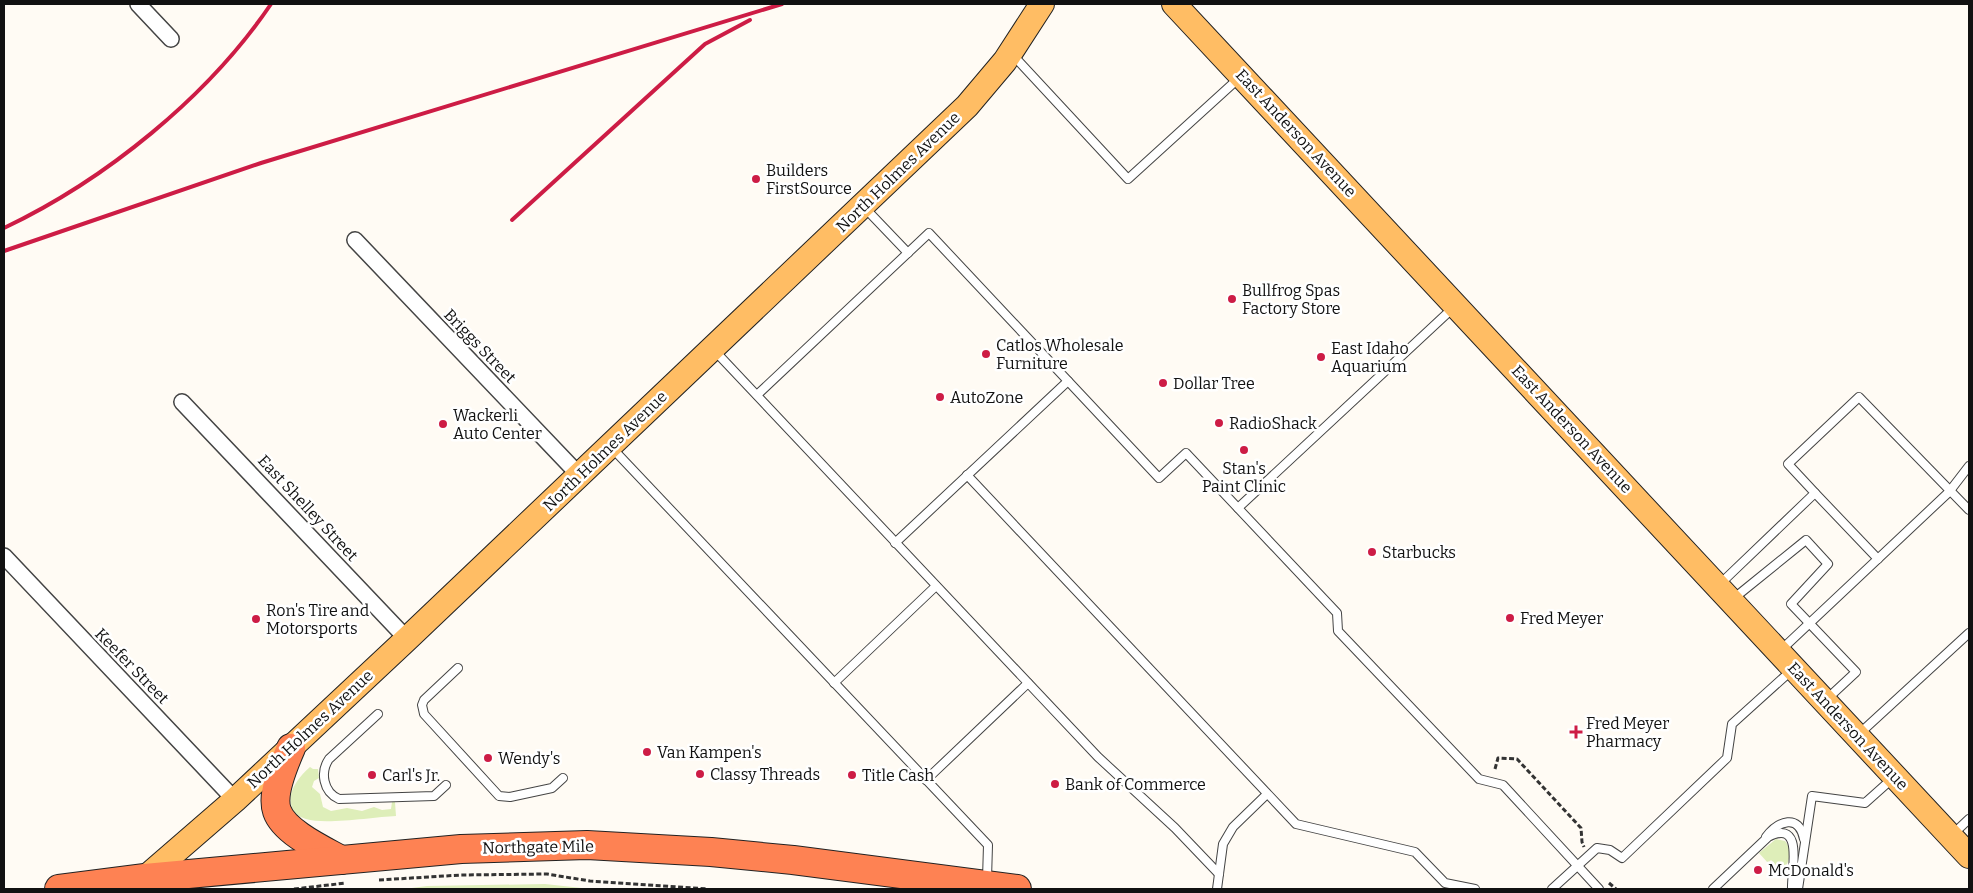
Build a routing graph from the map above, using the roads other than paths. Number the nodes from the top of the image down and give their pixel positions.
1 (138, 4) edge
2 (1042, 4) edge
3 (1174, 4) edge
4 (172, 39) dead end
5 (1011, 52) junction
6 (1242, 76) junction
7 (863, 206) junction
8 (355, 240) dead end
9 (908, 253) junction
10 (1456, 305) junction
11 (713, 348) junction
12 (1068, 381) junction
13 (757, 395) junction
14 (182, 402) dead end
15 (611, 446) junction
16 (1969, 466) edge
17 (967, 475) junction
18 (580, 476) junction
19 (1949, 492) junction
20 (1815, 493) junction
21 (1238, 508) junction
22 (1969, 510) edge
23 (895, 543) junction
24 (4, 556) edge
25 (1878, 559) junction
26 (936, 586) junction
27 (1725, 593) junction
28 (1809, 623) junction
29 (1969, 633) edge
30 (407, 639) junction
31 (1787, 659) junction
32 (458, 668) dead end
33 (834, 683) junction
34 (1028, 683) junction
35 (1826, 700) junction
36 (378, 714) dead end
37 (1857, 735) junction
38 (291, 748) junction
39 (1895, 776) junction
40 (563, 778) dead end
41 (926, 780) junction
42 (446, 785) dead end
43 (1267, 794) junction
44 (235, 800) junction
45 (1969, 819) edge
46 (1951, 836) junction
47 (1805, 846) junction
48 (1755, 850) junction
49 (1969, 856) edge
50 (1578, 865) junction
51 (346, 871) junction
52 (1219, 874) junction
53 (145, 878) junction
54 (986, 885) junction
55 (59, 889) edge
56 (1017, 889) edge
57 (1217, 889) edge
58 (1475, 889) edge
59 (1552, 889) edge
60 (1599, 889) edge
61 (1713, 889) edge
62 (1792, 889) edge
63 (1798, 889) edge

1 - 4 street
2 - 5 main road, North Holmes Avenue
3 - 6 main road, East Anderson Avenue
5 - 6 lane
5 - 7 main road, North Holmes Avenue
6 - 10 main road, East Anderson Avenue
7 - 9 lane
7 - 11 main road, North Holmes Avenue
8 - 18 street, Briggs Street
9 - 12 lane
9 - 13 lane
10 - 21 lane
10 - 27 main road, East Anderson Avenue
11 - 13 lane
11 - 15 main road, North Holmes Avenue
12 - 17 lane
12 - 21 lane
13 - 23 lane
14 - 30 street, East Shelley Street
15 - 18 main road, North Holmes Avenue
15 - 33 lane
16 - 19 lane
17 - 23 lane
17 - 43 lane
18 - 30 main road, North Holmes Avenue
19 - 20 lane
19 - 22 lane
19 - 25 lane
20 - 25 lane
20 - 27 lane
21 - 50 lane
23 - 26 lane
24 - 44 street, Keefer Street
25 - 28 lane
26 - 33 lane
26 - 34 lane
27 - 28 lane
27 - 31 main road, East Anderson Avenue
28 - 31 lane
28 - 35 lane
29 - 37 lane
30 - 38 main road, North Holmes Avenue
31 - 35 main road, East Anderson Avenue
31 - 50 lane
32 - 40 lane
33 - 41 lane
34 - 41 lane
34 - 52 lane
35 - 37 main road, East Anderson Avenue
36 - 42 lane
37 - 39 main road, East Anderson Avenue
38 - 44 main road, North Holmes Avenue
38 - 51 highway
39 - 46 main road, East Anderson Avenue
39 - 47 lane
41 - 54 lane
43 - 52 lane
43 - 58 lane
44 - 53 main road, North Holmes Avenue
45 - 46 lane
46 - 49 main road, East Anderson Avenue
47 - 48 lane
47 - 63 lane
48 - 61 lane
48 - 62 lane
50 - 59 lane
50 - 60 lane
51 - 53 highway, Northgate Mile
51 - 54 highway, Northgate Mile
52 - 57 lane
53 - 55 highway, Northgate Mile
54 - 56 highway, Northgate Mile

